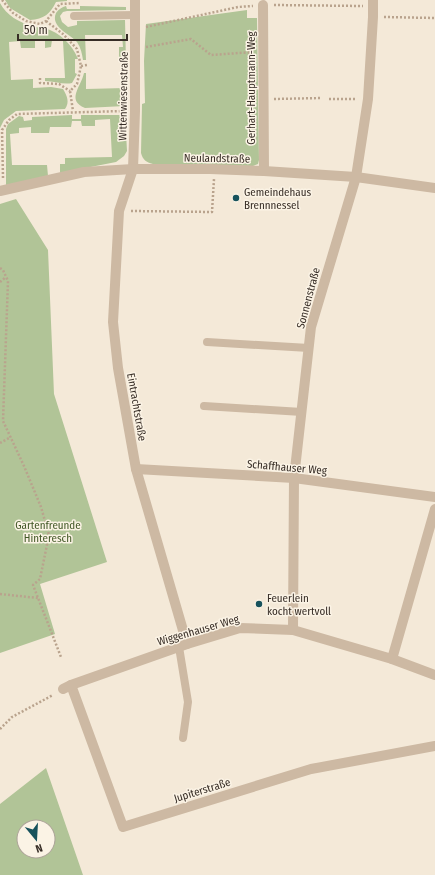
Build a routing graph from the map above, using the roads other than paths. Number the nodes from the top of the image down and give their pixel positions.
1 (135, 0) edge
2 (373, 0) edge
3 (263, 5) dead end
4 (135, 15) junction
5 (74, 16) dead end
6 (133, 169) junction
7 (264, 171) junction
8 (356, 178) junction
9 (435, 188) edge
10 (2, 191) edge
11 (207, 342) dead end
12 (309, 348) junction
13 (204, 406) dead end
14 (302, 412) junction
15 (136, 469) junction
16 (294, 478) junction
17 (435, 496) edge
18 (435, 509) edge
19 (293, 630) junction
20 (183, 645) junction
21 (392, 659) junction
22 (435, 675) edge
23 (67, 687) joint
24 (183, 738) dead end
25 (435, 746) edge

1 - 4 street, Wittenwiesenstraße
2 - 8 street, Sonnenstraße
3 - 7 street, Gerhart-Hauptmann-Weg
4 - 5 lane
4 - 6 street, Wittenwiesenstraße
6 - 7 street, Neulandstraße
6 - 10 street, Neulandstraße
6 - 15 street, Eintrachtstraße
7 - 8 street, Neulandstraße
8 - 9 street, Neulandstraße
8 - 12 street, Sonnenstraße
11 - 12 lane
12 - 14 street, Sonnenstraße
13 - 14 lane
14 - 16 street, Sonnenstraße
15 - 16 street, Schaffhauser Weg
15 - 20 street, Eintrachtstraße
16 - 17 street, Schaffhauser Weg
16 - 19 street, Sonnenstraße
18 - 21 street
19 - 20 street, Wiggenhauser Weg
19 - 21 street, Wiggenhauser Weg
20 - 23 street, Wiggenhauser Weg
20 - 24 lane
21 - 22 street, Wiggenhauser Weg
23 - 25 street, Jupiterstraße

